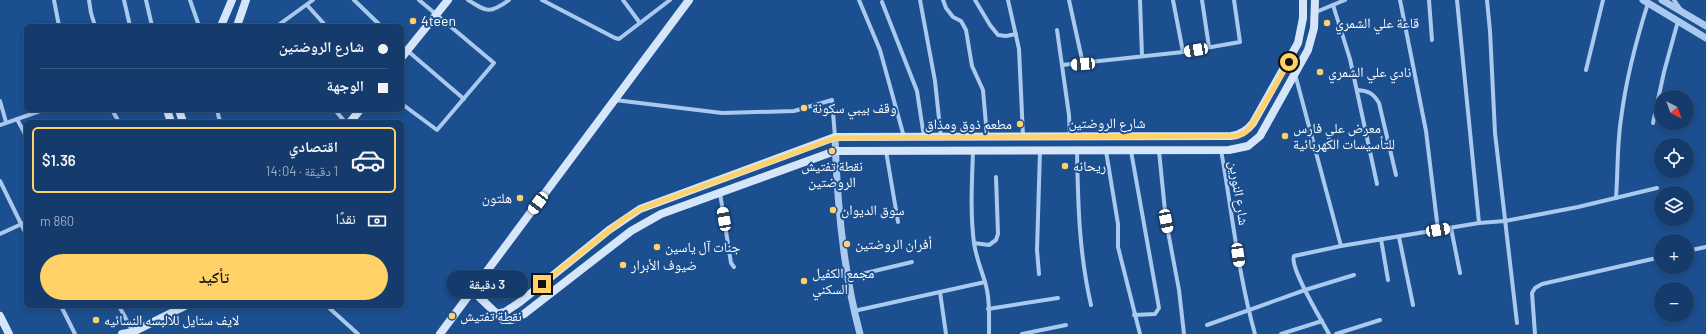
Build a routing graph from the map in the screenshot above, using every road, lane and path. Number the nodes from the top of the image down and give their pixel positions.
1 (54, 0) edge
2 (89, 0) edge
3 (124, 0) edge
4 (146, 0) edge
5 (190, 0) edge
6 (232, 0) edge
7 (246, 0) edge
8 (313, 0) edge
9 (354, 0) edge
10 (419, 0) edge
11 (448, 0) edge
12 (468, 0) edge
13 (508, 0) edge
14 (542, 0) edge
15 (623, 0) edge
16 (670, 0) edge
17 (859, 0) edge
18 (920, 0) edge
19 (943, 0) edge
20 (975, 0) edge
21 (1008, 0) edge
22 (1069, 0) edge
23 (1140, 0) edge
24 (1173, 0) edge
25 (1202, 0) edge
26 (1234, 0) edge
27 (1303, 0) edge
28 (1315, 0) edge
29 (1345, 0) edge
30 (1400, 0) edge
31 (1429, 0) edge
32 (1457, 0) edge
33 (1487, 0) edge
34 (1604, 0) edge
35 (1662, 0) edge
36 (1674, 0) edge
37 (686, 1) edge
38 (882, 2) dead end
39 (1645, 2) edge
40 (307, 5) junction
41 (1333, 5) junction
42 (1316, 12) junction
43 (1682, 12) junction
44 (436, 15) junction
45 (1678, 21) junction
46 (59, 24) edge
47 (94, 24) edge
48 (130, 24) edge
49 (152, 24) edge
50 (198, 24) edge
51 (222, 24) edge
52 (238, 24) edge
53 (280, 24) edge
54 (324, 24) edge
55 (379, 24) edge
56 (640, 24) junction
57 (1706, 26) edge
58 (1057, 30) dead end
59 (1016, 34) junction
60 (1706, 38) edge
61 (1432, 40) dead end
62 (1209, 47) junction
63 (404, 51) edge
64 (1183, 52) junction
65 (1142, 56) junction
66 (1083, 64) junction
67 (1062, 65) junction
68 (1586, 70) dead end
69 (1295, 74) junction
70 (1357, 90) junction
71 (464, 99) junction
72 (615, 100) junction
73 (0, 101) edge
74 (404, 106) edge
75 (37, 112) edge
76 (358, 112) edge
77 (17, 119) junction
78 (352, 120) edge
79 (6, 122) junction
80 (1653, 123) dead end
81 (0, 124) edge
82 (24, 132) edge
83 (904, 137) junction
84 (924, 137) junction
85 (941, 137) junction
86 (987, 137) junction
87 (1023, 137) junction
88 (1070, 137) junction
89 (835, 138) junction
90 (1040, 150) junction
91 (1077, 150) junction
92 (1106, 150) junction
93 (1131, 150) junction
94 (1159, 150) junction
95 (1221, 150) junction
96 (835, 151) junction
97 (886, 151) junction
98 (973, 151) junction
99 (1396, 175) dead end
100 (996, 177) dead end
101 (0, 181) edge
102 (1377, 184) dead end
103 (1654, 189) edge
104 (720, 192) junction
105 (1616, 198) junction
106 (1505, 220) junction
107 (898, 222) dead end
108 (24, 223) edge
109 (1479, 223) junction
110 (21, 224) junction
111 (1451, 228) junction
112 (24, 230) edge
113 (1438, 230) junction
114 (0, 234) edge
115 (1399, 237) junction
116 (1381, 239) junction
117 (974, 243) junction
118 (1341, 246) junction
119 (1706, 247) edge
120 (1694, 250) edge
121 (1654, 259) edge
122 (912, 262) dead end
123 (734, 267) dead end
124 (1460, 273) dead end
125 (1039, 274) dead end
126 (1354, 274) dead end
127 (849, 277) junction
128 (1388, 280) dead end
129 (985, 282) junction
130 (1305, 290) junction
131 (473, 291) junction
132 (940, 292) junction
133 (1058, 298) dead end
134 (1091, 305) dead end
135 (1413, 305) dead end
136 (62, 308) edge
137 (120, 308) edge
138 (181, 308) edge
139 (329, 308) edge
140 (988, 309) junction
141 (854, 311) junction
142 (1248, 311) junction
143 (496, 314) junction
144 (1134, 315) junction
145 (0, 316) edge
146 (1380, 320) dead end
147 (1322, 322) junction
148 (1517, 323) dead end
149 (1066, 325) dead end
150 (1207, 325) dead end
151 (133, 332) junction
152 (9, 334) edge
153 (74, 334) edge
154 (122, 334) edge
155 (358, 334) edge
156 (440, 334) edge
157 (860, 334) edge
158 (946, 334) edge
159 (989, 334) edge
160 (1022, 334) edge
161 (1140, 334) edge
162 (1184, 334) edge
163 (1255, 334) edge
164 (1281, 334) edge
165 (1329, 334) edge
166 (1336, 334) edge
167 (1535, 334) edge

1 - 46 street
2 - 47 street
3 - 48 street
4 - 49 street
5 - 50 street
6 - 51 main road
7 - 52 main road
8 - 40 street
9 - 55 street
10 - 44 street
11 - 44 main road
12 - 13 street
14 - 56 street
15 - 56 street
16 - 56 street
17 - 83 street
18 - 85 street
19 - 86 street
20 - 59 street
21 - 59 street
22 - 66 street
23 - 65 street
24 - 64 street
25 - 62 street
26 - 62 street
27 - 88 main road, شارع الروضتين
28 - 42 main road, شارع الروضتين
29 - 41 street
30 - 113 street
31 - 61 street
32 - 109 street
33 - 106 street
34 - 68 street
35 - 43 street
36 - 43 street
37 - 72 main road
38 - 84 street
39 - 45 street
39 - 105 street
40 - 53 street
40 - 54 street
41 - 42 street
41 - 70 street
42 - 69 main road, شارع الروضتين
43 - 57 street
44 - 63 main road
44 - 71 street
45 - 60 street
45 - 80 street
58 - 67 street
59 - 87 street
62 - 64 street
63 - 71 street
64 - 65 street
65 - 66 street
66 - 67 street
67 - 88 street
69 - 95 main road, شارع الروضتين
69 - 118 street
70 - 99 street
70 - 102 street
71 - 74 street
72 - 89 street
72 - 131 main road
73 - 79 street
75 - 77 street
76 - 78 main road
77 - 79 street
77 - 82 street
79 - 81 street
83 - 84 main road, شارع الروضتين
83 - 89 main road, شارع الروضتين
84 - 85 main road, شارع الروضتين
85 - 86 main road, شارع الروضتين
86 - 87 main road, شارع الروضتين
87 - 88 main road, شارع الروضتين
89 - 96 street
89 - 143 main road, شارع الروضتين
90 - 91 main road, شارع الروضتين
90 - 98 main road, شارع الروضتين
90 - 125 street
91 - 92 main road, شارع الروضتين
91 - 134 street
92 - 93 main road, شارع الروضتين
92 - 144 street
93 - 94 main road, شارع الروضتين
93 - 144 street
94 - 95 main road, شارع الروضتين
94 - 162 street
95 - 142 street, شارع النورين
96 - 97 main road, شارع الروضتين
96 - 104 main road, شارع الروضتين
96 - 127 street
97 - 98 main road, شارع الروضتين
97 - 107 street
98 - 117 street
100 - 117 street
101 - 110 street
103 - 105 street
104 - 123 street
104 - 143 main road, شارع الروضتين
105 - 106 street
106 - 109 street
106 - 148 street
108 - 110 street
109 - 111 street
110 - 112 street
110 - 114 street
111 - 113 street
111 - 124 street
113 - 115 street
115 - 116 street
115 - 135 street
116 - 118 street
116 - 128 street
117 - 129 street
118 - 130 street
119 - 120 street
121 - 167 street
122 - 127 street
126 - 130 street
127 - 141 street
129 - 132 street
129 - 140 street
130 - 142 street
130 - 147 street
131 - 143 main road
131 - 156 main road
132 - 141 street
132 - 158 street
133 - 140 street
136 - 153 street
137 - 151 street
138 - 151 main road
139 - 155 street
140 - 159 street
141 - 157 street
142 - 150 street
142 - 163 street, شارع النورين
144 - 161 street
145 - 152 main road
146 - 166 street
147 - 164 street
147 - 165 street
149 - 160 street
151 - 154 main road

